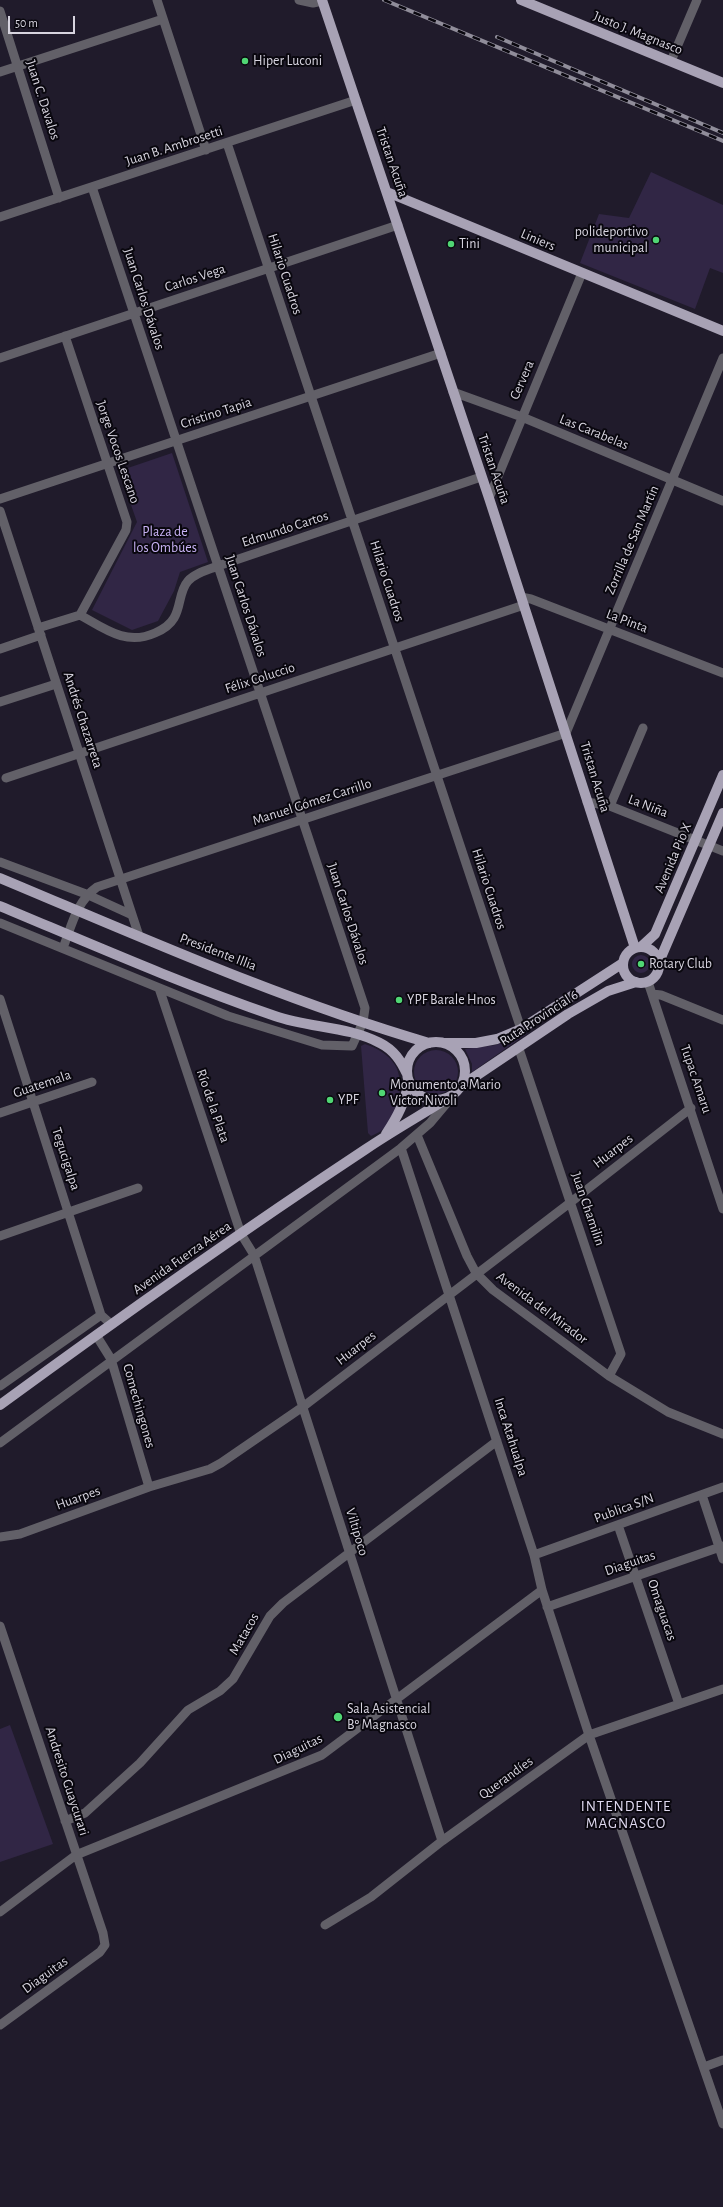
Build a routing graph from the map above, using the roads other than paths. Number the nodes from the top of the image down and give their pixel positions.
1 (157, 0) edge
2 (299, 0) edge
3 (322, 0) edge
4 (521, 0) edge
5 (697, 0) edge
6 (0, 11) edge
7 (163, 19) junction
8 (671, 61) junction
9 (18, 66) junction
10 (0, 72) edge
11 (723, 83) edge
12 (356, 100) junction
13 (227, 143) junction
14 (206, 150) junction
15 (92, 187) junction
16 (387, 192) junction
17 (59, 198) junction
18 (0, 218) edge
19 (398, 225) junction
20 (268, 269) junction
21 (582, 273) junction
22 (134, 313) junction
23 (723, 331) edge
24 (65, 336) junction
25 (441, 353) junction
26 (0, 358) edge
27 (723, 358) edge
28 (453, 392) junction
29 (311, 396) junction
30 (522, 417) junction
31 (176, 441) junction
32 (107, 464) junction
33 (481, 477) junction
34 (672, 480) junction
35 (489, 498) junction
36 (0, 499) edge
37 (723, 501) edge
38 (0, 512) edge
39 (352, 522) junction
40 (218, 566) junction
41 (522, 601) junction
42 (80, 616) junction
43 (610, 630) junction
44 (39, 632) junction
45 (394, 648) junction
46 (0, 649) edge
47 (723, 673) edge
48 (56, 684) junction
49 (260, 692) junction
50 (0, 702) edge
51 (643, 728) dead end
52 (566, 733) junction
53 (79, 752) junction
54 (723, 775) edge
55 (437, 776) junction
56 (6, 778) dead end
57 (587, 802) junction
58 (610, 806) junction
59 (723, 813) edge
60 (302, 820) junction
61 (696, 840) junction
62 (710, 845) junction
63 (723, 850) edge
64 (0, 862) edge
65 (0, 878) edge
66 (120, 880) junction
67 (86, 894) junction
68 (0, 906) edge
69 (77, 910) junction
70 (132, 915) junction
71 (0, 923) edge
72 (69, 934) junction
73 (139, 936) junction
74 (638, 947) junction
75 (63, 948) junction
76 (660, 962) junction
77 (623, 963) junction
78 (636, 982) junction
79 (648, 982) junction
80 (159, 988) junction
81 (652, 994) junction
82 (0, 999) edge
83 (723, 1020) edge
84 (363, 1022) junction
85 (521, 1029) junction
86 (357, 1034) junction
87 (429, 1043) junction
88 (444, 1043) junction
89 (519, 1049) junction
90 (408, 1078) junction
91 (92, 1082) dead end
92 (461, 1086) junction
93 (452, 1095) junction
94 (33, 1102) junction
95 (691, 1108) junction
96 (0, 1113) edge
97 (417, 1135) junction
98 (384, 1137) junction
99 (401, 1148) junction
100 (138, 1188) dead end
101 (571, 1202) junction
102 (722, 1204) edge
103 (69, 1213) junction
104 (241, 1234) junction
105 (0, 1236) edge
106 (254, 1256) junction
107 (476, 1273) junction
108 (450, 1293) junction
109 (101, 1315) junction
110 (111, 1324) junction
111 (96, 1335) junction
112 (111, 1359) junction
113 (609, 1376) junction
114 (0, 1386) edge
115 (0, 1405) edge
116 (304, 1406) junction
117 (723, 1434) edge
118 (497, 1441) junction
119 (0, 1443) edge
120 (149, 1487) junction
121 (723, 1487) edge
122 (702, 1495) junction
123 (618, 1525) junction
124 (0, 1537) edge
125 (721, 1547) edge
126 (349, 1554) junction
127 (534, 1555) junction
128 (723, 1559) edge
129 (636, 1576) junction
130 (542, 1590) junction
131 (547, 1607) junction
132 (0, 1626) edge
133 (723, 1689) edge
134 (396, 1700) junction
135 (679, 1704) junction
136 (589, 1735) junction
137 (66, 1821) junction
138 (442, 1842) junction
139 (76, 1855) junction
140 (0, 1912) edge
141 (325, 1925) dead end
142 (105, 1945) joint
143 (0, 2025) edge
144 (723, 2060) edge
145 (704, 2067) junction
146 (723, 2124) edge

1 - 7 street
2 - 3 street
3 - 12 main road, Tristan Acuña
4 - 8 main road, Justo J. Magnasco
5 - 8 street
6 - 9 street, Juan C. Davalos
7 - 9 street
7 - 14 street
8 - 11 main road, Justo J. Magnasco
9 - 10 street
9 - 17 street, Juan C. Davalos
12 - 13 street, Juan B. Ambrosetti
12 - 16 main road, Tristan Acuña
13 - 14 street, Juan B. Ambrosetti
13 - 20 street, Hilario Cuadros
14 - 15 street, Juan B. Ambrosetti
15 - 17 street, Juan B. Ambrosetti
15 - 22 street, Juan Carlos Dávalos
16 - 19 main road, Tristan Acuña
16 - 21 main road, Liniers
17 - 18 street, Juan B. Ambrosetti
19 - 20 street, Carlos Vega
19 - 25 main road, Tristan Acuña
20 - 22 street, Carlos Vega
20 - 29 street, Hilario Cuadros
21 - 23 main road, Liniers
21 - 30 street, Cervera
22 - 24 street, Carlos Vega
22 - 31 street, Juan Carlos Dávalos
24 - 26 street, Carlos Vega
24 - 32 street, Jorge Vocos Lescano
25 - 28 main road, Tristan Acuña
25 - 29 street, Cristino Tapia
27 - 34 street, Zorrilla de San Martín
28 - 30 street, Las Carabelas
28 - 33 main road, Tristan Acuña
29 - 31 street, Cristino Tapia
29 - 39 street, Hilario Cuadros
30 - 34 street, Las Carabelas
30 - 35 street, Cervera
31 - 32 street, Cristino Tapia
31 - 40 street, Juan Carlos Dávalos
32 - 36 street, Cristino Tapia
32 - 42 street, Jorge Vocos Lescano
33 - 35 main road, Tristan Acuña
33 - 39 street, Edmundo Cartos
34 - 37 street, Las Carabelas
34 - 43 street, Zorrilla de San Martín
35 - 41 main road, Tristan Acuña
38 - 44 street, Andrés Chazarreta
39 - 40 street, Edmundo Cartos
39 - 45 street, Hilario Cuadros
40 - 42 street, Edmundo Cartos
40 - 49 street, Juan Carlos Dávalos
41 - 43 street, La Pinta
41 - 45 street, Félix Coluccio
41 - 52 main road, Tristan Acuña
42 - 44 street
43 - 47 street, La Pinta
43 - 52 street, Zorrilla de San Martín
44 - 46 street
44 - 48 street, Andrés Chazarreta
45 - 49 street, Félix Coluccio
45 - 55 street, Hilario Cuadros
48 - 50 street
48 - 53 street, Andrés Chazarreta
49 - 53 street, Félix Coluccio
49 - 60 street, Juan Carlos Dávalos
51 - 58 street
52 - 55 street, Manuel Gómez Carrillo
52 - 57 main road, Tristan Acuña
53 - 56 street, Félix Coluccio
53 - 66 street, Andrés Chazarreta
54 - 61 main road, Avenida Pio X
55 - 60 street, Manuel Gómez Carrillo
55 - 85 street, Hilario Cuadros
57 - 58 street, La Niña
57 - 74 main road, Tristan Acuña
58 - 61 street, La Niña
59 - 62 main road, Avenida Pio X
60 - 66 street, Manuel Gómez Carrillo
60 - 84 street, Juan Carlos Dávalos
61 - 62 street, La Niña
61 - 74 main road, Avenida Pio X
62 - 63 street, La Niña
62 - 76 main road, Avenida Pio X
64 - 67 street
65 - 69 main road, Presidente Illia
66 - 67 street, Manuel Gómez Carrillo
66 - 70 street, Andrés Chazarreta
67 - 69 street
67 - 70 street
68 - 72 main road
69 - 72 street
69 - 73 main road, Presidente Illia
70 - 73 street, Andrés Chazarreta
71 - 75 street
72 - 75 street
72 - 86 main road
73 - 84 main road, Presidente Illia
74 - 76 main road
74 - 77 main road
75 - 80 street
76 - 79 main road
77 - 78 main road
77 - 85 main road, Ruta Provincial 6
78 - 79 main road
78 - 89 main road, Ruta Provincial 6
79 - 81 street, Tupac Amaru
80 - 86 street, Juan Carlos Dávalos
80 - 104 street, Río de la Plata
81 - 83 street
81 - 95 street, Tupac Amaru
82 - 94 street, Tegucigalpa
84 - 86 street, Juan Carlos Dávalos
84 - 87 main road, Presidente Illia
85 - 88 main road, Ruta Provincial 6
86 - 90 main road
87 - 88 main road
87 - 90 main road
88 - 92 main road
89 - 92 main road, Ruta Provincial 6
89 - 101 street, Juan Chamilin
90 - 93 main road
90 - 98 main road
91 - 94 street, Guatemala
92 - 93 main road
93 - 97 street
93 - 98 main road, Avenida Fuerza Aérea
94 - 96 street, Guatemala
94 - 103 street, Tegucigalpa
95 - 101 street, Huarpes
95 - 102 street, Tupac Amaru
97 - 99 street
97 - 107 street, Avenida del Mirador
98 - 104 main road, Avenida Fuerza Aérea
99 - 106 street
99 - 108 street, Inca Atahualpa
100 - 103 street
101 - 107 street, Huarpes
101 - 113 street, Juan Chamilin
103 - 105 street
103 - 109 street, Tegucigalpa
104 - 106 street, Viltipoco
104 - 110 main road, Avenida Fuerza Aérea
106 - 112 street
106 - 116 street, Viltipoco
107 - 108 street, Huarpes
107 - 113 street, Avenida del Mirador
108 - 116 street, Huarpes
108 - 118 street, Inca Atahualpa
109 - 110 street
109 - 114 street
110 - 111 main road, Avenida Fuerza Aérea
111 - 112 street, Comechingones
111 - 115 main road, Avenida Fuerza Aérea
112 - 119 street
112 - 120 street, Comechingones
113 - 117 street, Avenida del Mirador
116 - 120 street, Huarpes
116 - 126 street, Viltipoco
118 - 126 street, Matacos
118 - 127 street, Inca Atahualpa
120 - 124 street, Huarpes
121 - 122 street, Publica S/N
122 - 123 street, Publica S/N
122 - 125 street
123 - 127 street, Publica S/N
123 - 129 street, Omaguacas
125 - 128 street
125 - 129 street, Diaguitas
126 - 134 street, Viltipoco
126 - 137 street, Matacos
127 - 130 street, Inca Atahualpa
129 - 131 street, Diaguitas
129 - 135 street, Omaguacas
130 - 131 street, Inca Atahualpa
130 - 134 street, Diaguitas
131 - 136 street, Inca Atahualpa
132 - 137 street, Andresito Guaycurari
133 - 135 street, Querandíes
134 - 138 street, Viltipoco
134 - 139 street, Diaguitas
135 - 136 street, Querandíes
136 - 138 street, Querandíes
136 - 145 street, Inca Atahualpa
137 - 139 street, Andresito Guaycurari
138 - 141 street, Querandíes
139 - 140 street, Diaguitas
139 - 142 street, Andresito Guaycurari
142 - 143 street, Diaguitas
144 - 145 street
145 - 146 street, Inca Atahualpa

